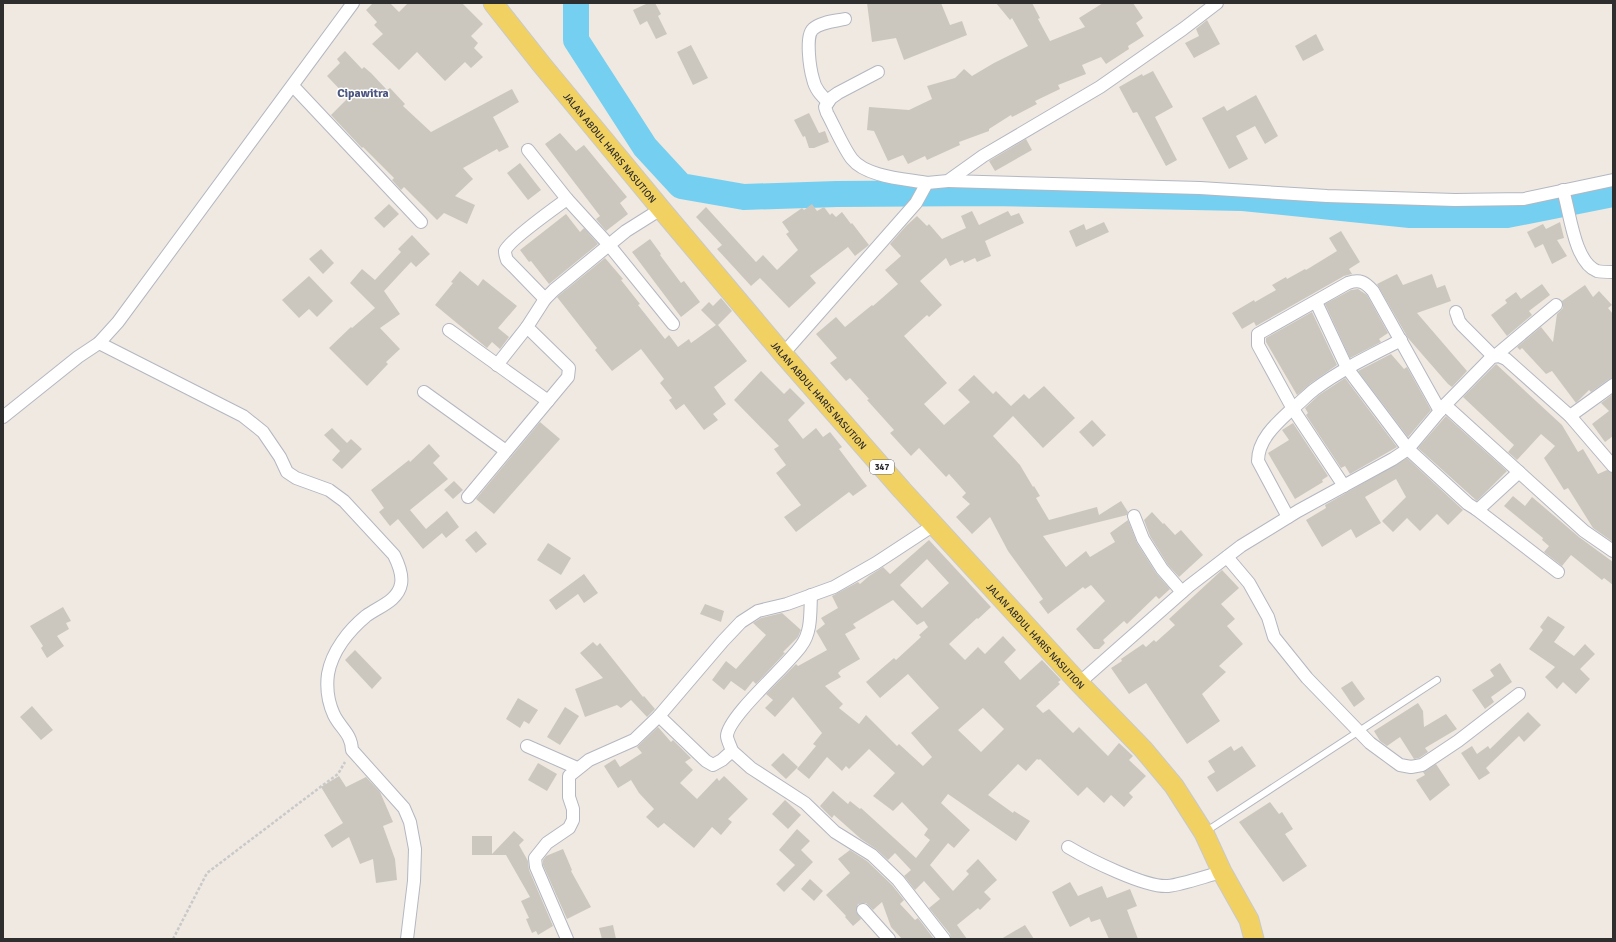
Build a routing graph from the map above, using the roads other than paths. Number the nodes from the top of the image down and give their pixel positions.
1 (353, 3) edge
2 (493, 3) edge
3 (1217, 3) edge
4 (845, 19) dead end
5 (878, 72) dead end
6 (293, 86) junction
7 (828, 102) junction
8 (528, 150) dead end
9 (1613, 180) edge
10 (948, 181) junction
11 (926, 186) junction
12 (1564, 194) junction
13 (567, 199) junction
14 (661, 209) junction
15 (421, 222) dead end
16 (609, 245) junction
17 (1613, 272) edge
18 (545, 299) junction
19 (1316, 302) junction
20 (1556, 305) dead end
21 (1456, 312) dead end
22 (674, 324) dead end
23 (527, 327) junction
24 (449, 330) dead end
25 (1401, 340) junction
26 (99, 343) junction
27 (783, 354) junction
28 (1494, 356) junction
29 (497, 365) junction
30 (1347, 368) junction
31 (1613, 385) edge
32 (424, 392) dead end
33 (548, 401) junction
34 (1443, 408) junction
35 (1293, 409) junction
36 (1570, 416) junction
37 (3, 417) edge
38 (1408, 449) junction
39 (506, 451) junction
40 (1613, 466) edge
41 (1518, 472) junction
42 (1344, 486) junction
43 (468, 497) dead end
44 (1476, 509) junction
45 (1134, 516) dead end
46 (1288, 517) junction
47 (934, 525) junction
48 (1613, 551) edge
49 (1227, 557) junction
50 (1558, 572) dead end
51 (1182, 592) junction
52 (811, 596) junction
53 (1437, 680) dead end
54 (1079, 683) junction
55 (1519, 694) dead end
56 (659, 716) junction
57 (1359, 732) junction
58 (527, 746) dead end
59 (732, 751) junction
60 (577, 768) junction
61 (1204, 833) junction
62 (1068, 847) dead end
63 (1222, 872) junction
64 (863, 910) dead end
65 (407, 939) edge
66 (567, 939) edge
67 (889, 939) edge
68 (944, 939) edge
69 (1254, 939) edge

1 - 6 street
2 - 14 main road, JALAN ABDUL HARIS NASUTION / 347
3 - 10 street
4 - 7 street
5 - 7 street
6 - 15 street
6 - 26 street
7 - 11 street
8 - 13 street
9 - 12 street
10 - 11 street
10 - 12 street
11 - 27 street
12 - 17 street
13 - 16 street
13 - 18 street
14 - 16 street
14 - 27 main road, JALAN ABDUL HARIS NASUTION / 347
16 - 18 street
16 - 22 street
18 - 23 street
19 - 25 street
19 - 30 street
19 - 35 street
20 - 28 street
21 - 28 street
23 - 29 street
23 - 33 street
24 - 29 street
25 - 30 street
25 - 34 street
26 - 37 street
26 - 65 street
27 - 47 main road, JALAN ABDUL HARIS NASUTION / 347
28 - 34 street
28 - 36 street
29 - 33 street
30 - 35 street
30 - 38 street
31 - 36 street
32 - 39 street
33 - 39 street
34 - 38 street
34 - 41 street
35 - 42 street
35 - 46 street
36 - 40 street
38 - 42 street
38 - 44 street
39 - 43 street
41 - 44 street
41 - 48 street
42 - 46 street
44 - 50 street
45 - 51 street
46 - 49 street
47 - 52 street
47 - 54 main road, JALAN ABDUL HARIS NASUTION / 347
49 - 51 street
49 - 57 street
51 - 54 street
52 - 56 street
52 - 59 street
53 - 57 lane
54 - 61 main road, JALAN ABDUL HARIS NASUTION / 347
55 - 57 street
56 - 59 street
56 - 60 street
57 - 61 lane
58 - 60 street
59 - 68 street
60 - 66 street
61 - 63 main road, JALAN ABDUL HARIS NASUTION / 347
62 - 63 street
63 - 69 main road, JALAN ABDUL HARIS NASUTION / 347
64 - 67 street

